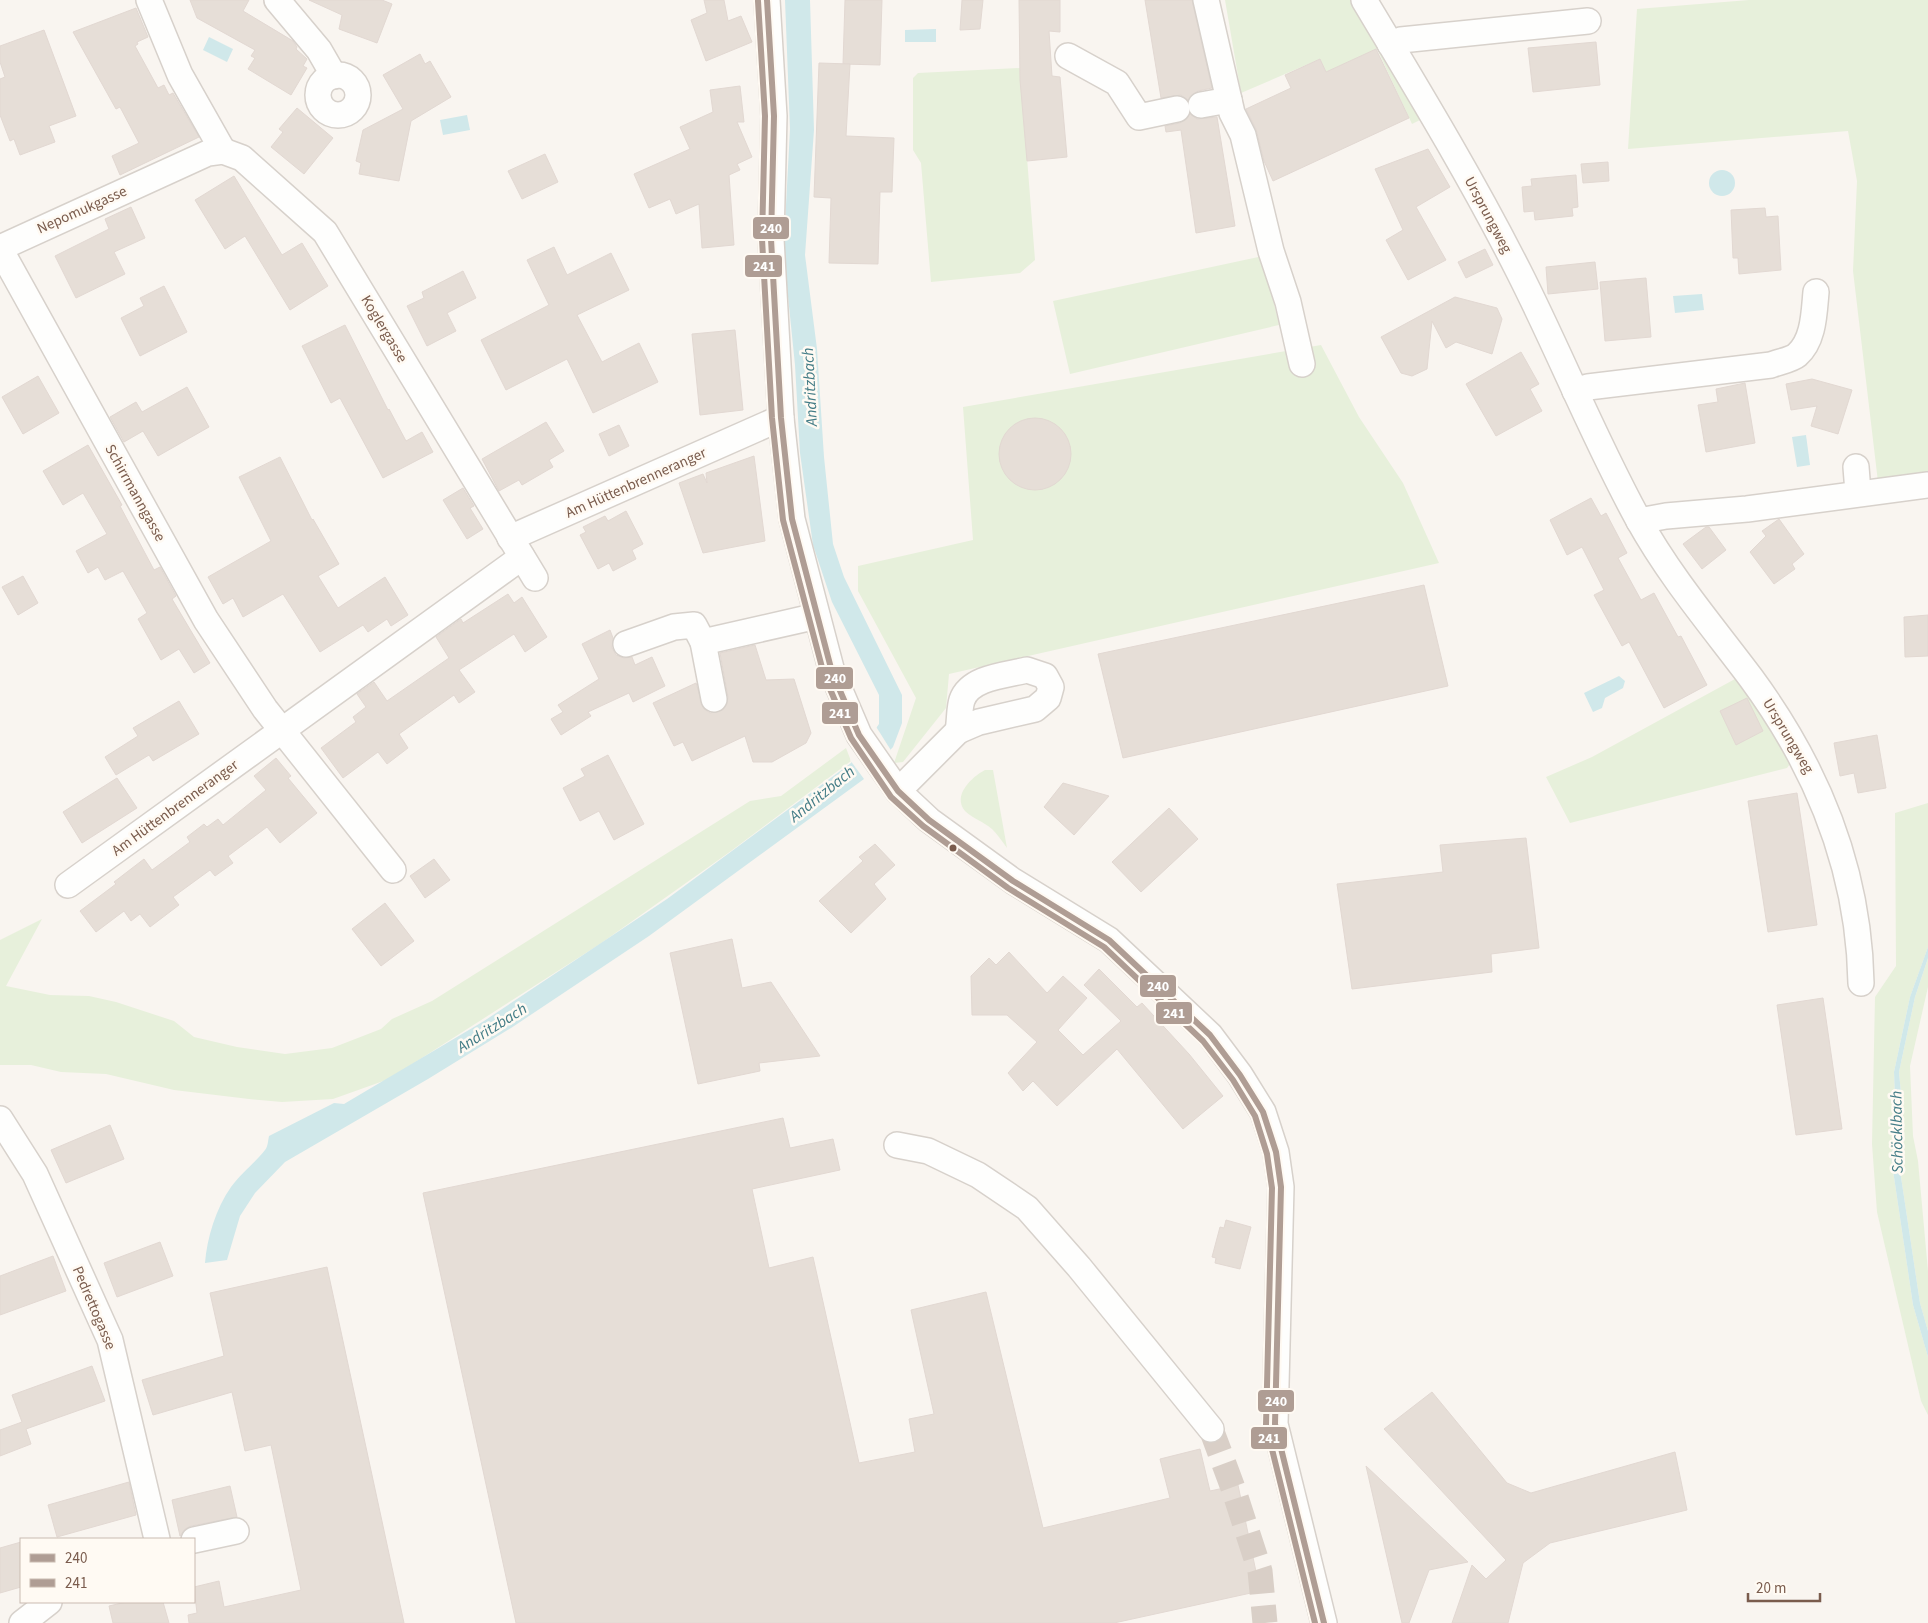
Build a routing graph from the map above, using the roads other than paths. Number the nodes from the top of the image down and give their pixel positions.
1 (149, 0) edge
2 (277, 0) edge
3 (768, 0) edge
4 (1206, 0) edge
5 (1364, 0) edge
6 (1588, 21) dead end
7 (1390, 44) junction
8 (1068, 56) dead end
9 (334, 76) dead end
10 (1229, 100) junction
11 (1201, 105) dead end
12 (1176, 109) dead end
13 (223, 151) junction
14 (0, 248) edge
15 (1816, 292) dead end
16 (1302, 364) dead end
17 (1576, 391) junction
18 (781, 418) junction
19 (1856, 467) dead end
20 (1928, 485) edge
21 (1858, 492) junction
22 (1640, 521) junction
23 (516, 548) junction
24 (535, 578) dead end
25 (817, 616) junction
26 (703, 642) junction
27 (626, 644) dead end
28 (714, 699) dead end
29 (282, 730) junction
30 (958, 731) dead end
31 (898, 791) junction
32 (393, 870) dead end
33 (68, 885) dead end
34 (1861, 984) dead end
35 (0, 1119) edge
36 (897, 1145) dead end
37 (1211, 1429) tunnel mouth
38 (236, 1531) dead end
39 (157, 1538) edge
40 (195, 1540) edge
41 (48, 1603) edge
42 (22, 1623) edge
43 (1324, 1623) edge

1 - 13 street
2 - 9 street
3 - 18 street
4 - 10 street
5 - 7 street, Ursprungweg
6 - 7 street
7 - 17 street, Ursprungweg
8 - 12 street
10 - 11 street
10 - 16 street
13 - 14 street, Nepomukgasse
13 - 23 street, Koglergasse
14 - 29 street, Schirrmanngasse
15 - 17 street
17 - 22 street, Ursprungweg
18 - 23 street, Am Hüttenbrenneranger
18 - 25 street
19 - 21 street
20 - 21 street
21 - 22 street
22 - 34 street, Ursprungweg
23 - 24 street
23 - 29 street, Am Hüttenbrenneranger
25 - 26 street
25 - 31 street
26 - 27 street
26 - 28 street
29 - 32 street
29 - 33 street, Am Hüttenbrenneranger
30 - 31 street
31 - 43 street
35 - 39 street, Pedrettogasse
36 - 37 street
38 - 40 street
41 - 42 street

